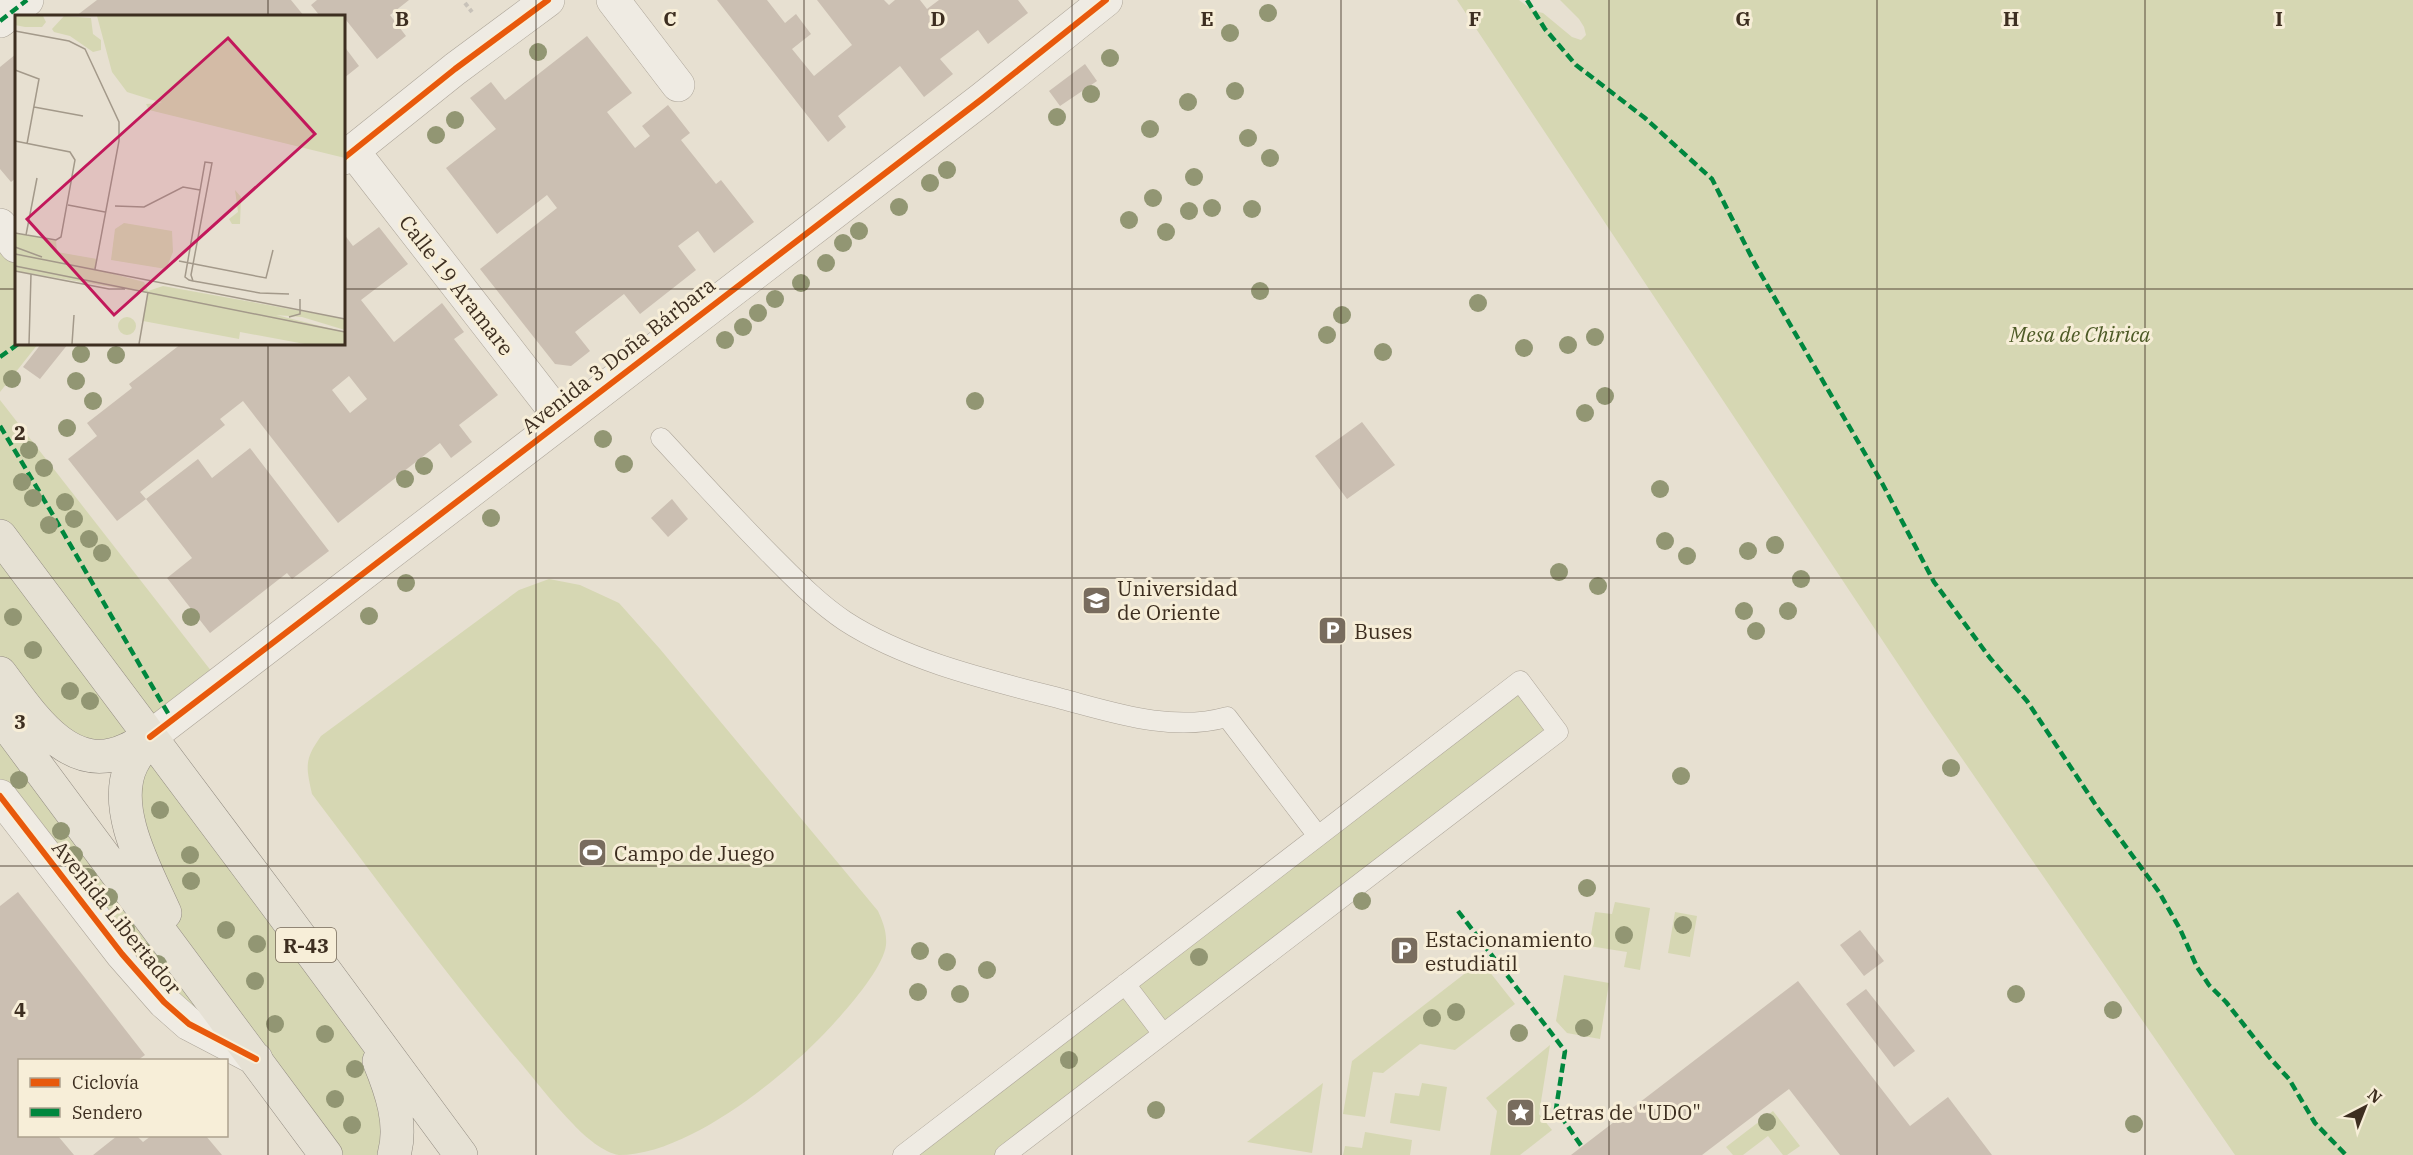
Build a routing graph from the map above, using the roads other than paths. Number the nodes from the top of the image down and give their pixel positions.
1 (27, 0) edge
2 (548, 0) edge
3 (613, 0) edge
4 (1106, 0) edge
5 (0, 21) edge
6 (678, 86) dead end
7 (348, 155) edge
8 (0, 225) edge
9 (15, 245) edge
10 (562, 420) junction
11 (661, 438) dead end
12 (0, 536) edge
13 (0, 673) edge
14 (0, 716) edge
15 (150, 736) junction
16 (0, 796) edge
17 (1318, 836) junction
18 (189, 968) junction
19 (1125, 984) junction
20 (366, 1027) junction
21 (1163, 1034) junction
22 (256, 1059) junction
23 (326, 1155) edge
24 (394, 1155) edge
25 (460, 1155) edge
26 (903, 1155) edge
27 (1005, 1155) edge

1 - 5 street
2 - 7 street
3 - 6 street
4 - 10 street, Avenida 3 Doña Bárbara
7 - 10 street, Calle 19 Aramare
8 - 9 street
10 - 15 street, Avenida 3 Doña Bárbara
11 - 17 lane
12 - 15 main road, R-43
13 - 15 main road
14 - 18 main road, Avenida Libertador
15 - 18 main road
15 - 20 main road, R-43
16 - 22 street, Avenida Libertador
17 - 19 lane
17 - 21 lane
18 - 22 main road, Avenida Libertador
19 - 21 lane
19 - 26 lane
20 - 24 main road
20 - 25 main road, R-43
21 - 27 lane
22 - 23 main road, Avenida Libertador

